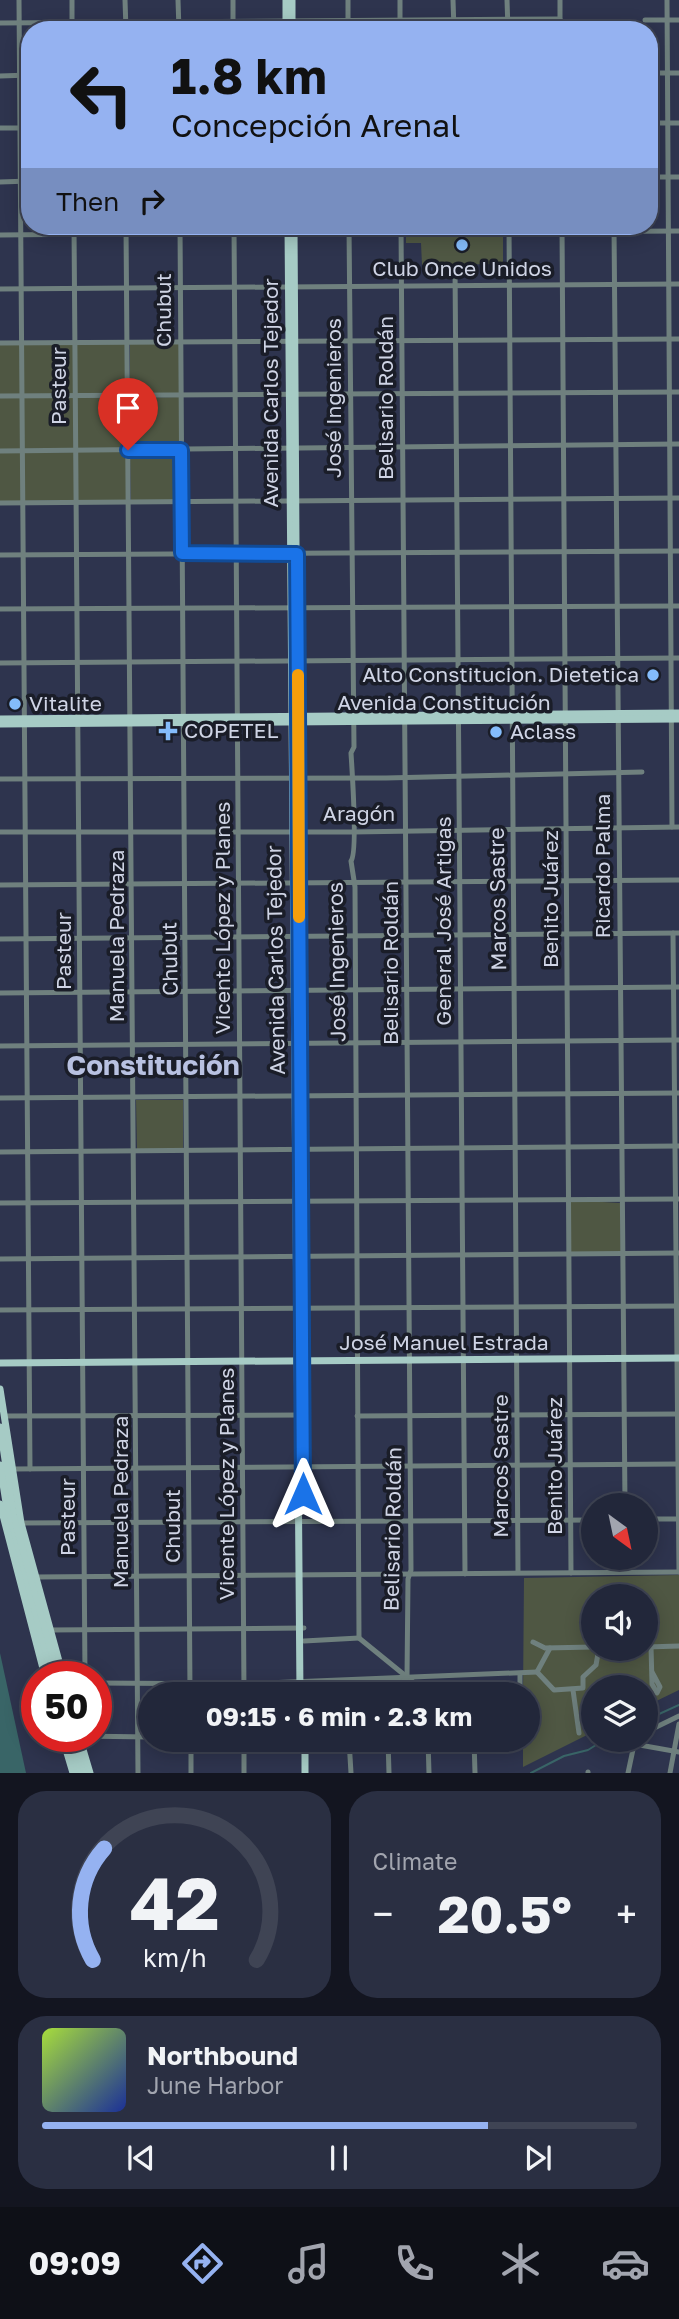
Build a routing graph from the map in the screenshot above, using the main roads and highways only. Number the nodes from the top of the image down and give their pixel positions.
1 (286, 0) edge
2 (292, 0) edge
3 (289, 20) joint
4 (291, 235) edge
5 (675, 716) edge
6 (0, 719) edge
7 (295, 719) junction
8 (25, 721) junction
9 (0, 724) edge
10 (678, 1358) edge
11 (299, 1361) junction
12 (0, 1363) edge
13 (0, 1389) edge
14 (0, 1427) edge
15 (0, 1465) edge
16 (0, 1504) edge
17 (301, 1628) junction
18 (41, 1630) junction
19 (44, 1661) edge
20 (48, 1661) edge
21 (52, 1661) edge
22 (56, 1661) edge
23 (302, 1682) joint
24 (67, 1752) edge
25 (73, 1752) edge
26 (80, 1752) edge
27 (83, 1752) edge
28 (302, 1752) edge
29 (73, 1773) edge
30 (79, 1773) edge
31 (85, 1773) edge
32 (90, 1773) edge
33 (303, 1773) edge

1 - 3 main road
2 - 3 main road
4 - 7 main road, Avenida Carlos Tejedor
5 - 7 main road, Avenida Constitución
6 - 8 main road, Avenida Constitución
7 - 8 main road, Avenida Constitución
7 - 11 main road, Avenida Carlos Tejedor
8 - 9 main road, Avenida Constitución
10 - 11 main road, José Manuel Estrada
11 - 12 main road, José Manuel Estrada
11 - 17 main road, Avenida Carlos Tejedor
13 - 18 main road
14 - 18 main road
15 - 18 main road
16 - 18 main road
17 - 23 main road, Avenida Carlos Tejedor
17 - 23 main road, Avenida Carlos Tejedor
18 - 19 main road
18 - 20 main road
18 - 21 main road
18 - 22 main road
24 - 29 main road
25 - 30 main road
26 - 31 main road
27 - 32 main road
28 - 33 main road

